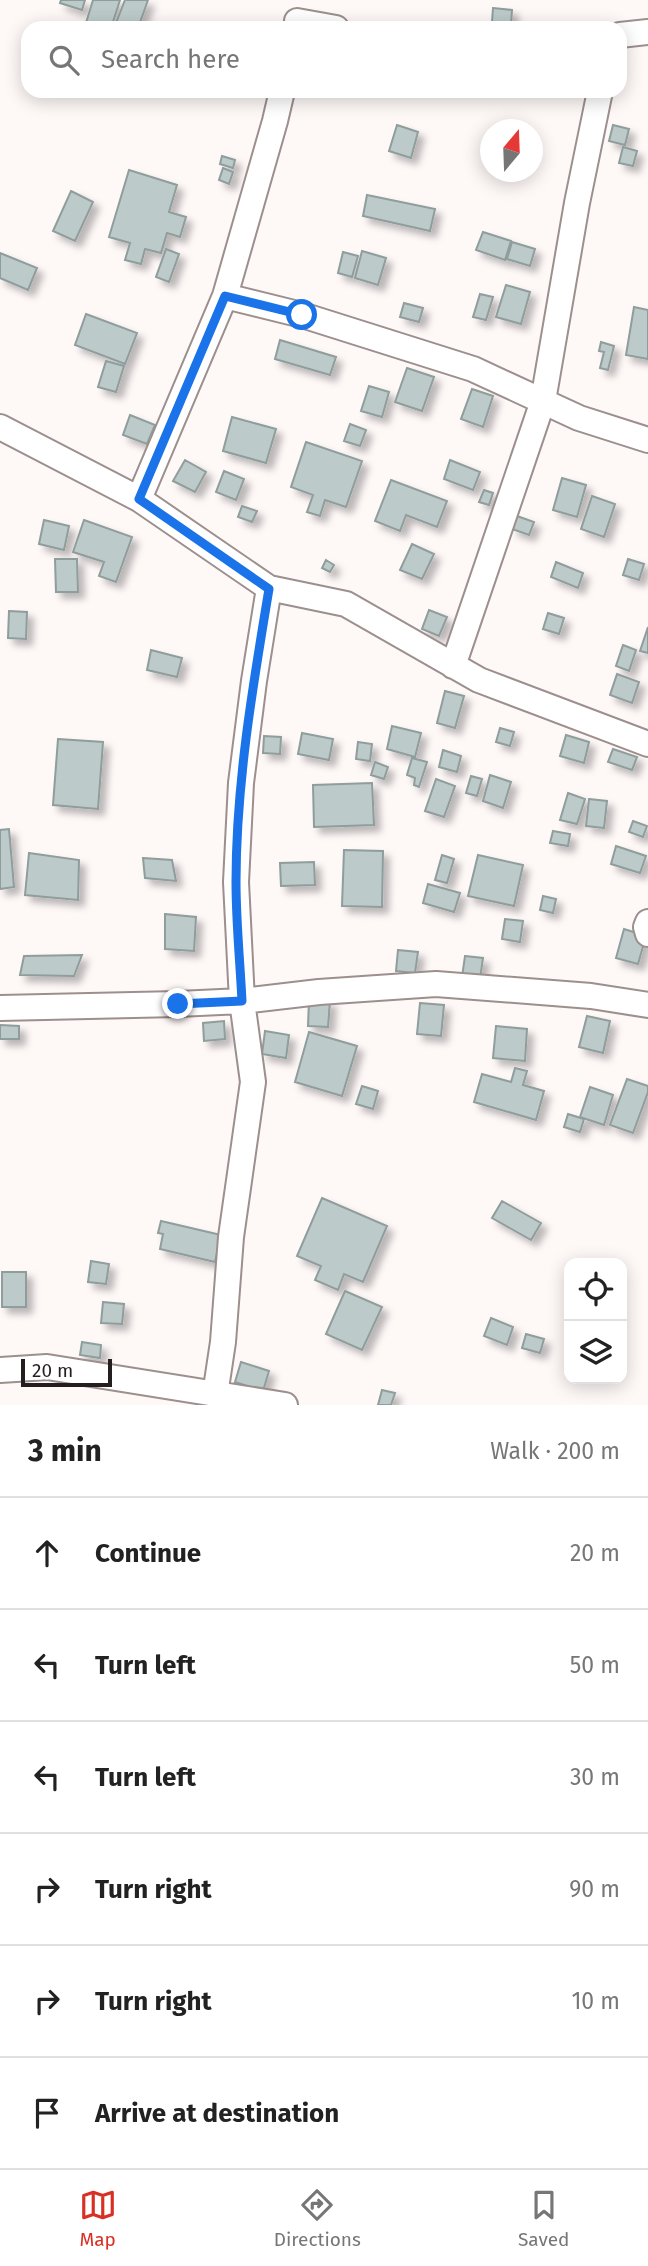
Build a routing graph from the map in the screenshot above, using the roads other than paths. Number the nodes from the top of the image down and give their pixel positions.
1 (648, 32) edge
2 (627, 34) edge
3 (280, 98) edge
4 (599, 98) edge
5 (225, 296) junction
6 (543, 401) junction
7 (0, 427) edge
8 (648, 440) edge
9 (139, 499) junction
10 (269, 589) junction
11 (453, 666) junction
12 (648, 744) edge
13 (648, 922) edge
14 (648, 934) edge
15 (242, 1001) junction
16 (648, 1005) edge
17 (0, 1008) edge
18 (0, 1370) edge
19 (215, 1395) junction
20 (280, 1404) edge

1 - 2 street
3 - 5 street
4 - 6 street
5 - 6 street
5 - 9 street
6 - 8 street
6 - 11 street
7 - 9 street
9 - 10 street
10 - 11 street
10 - 15 street
11 - 12 street
13 - 14 street
15 - 16 street
15 - 17 street
15 - 19 street
18 - 19 street
19 - 20 street

